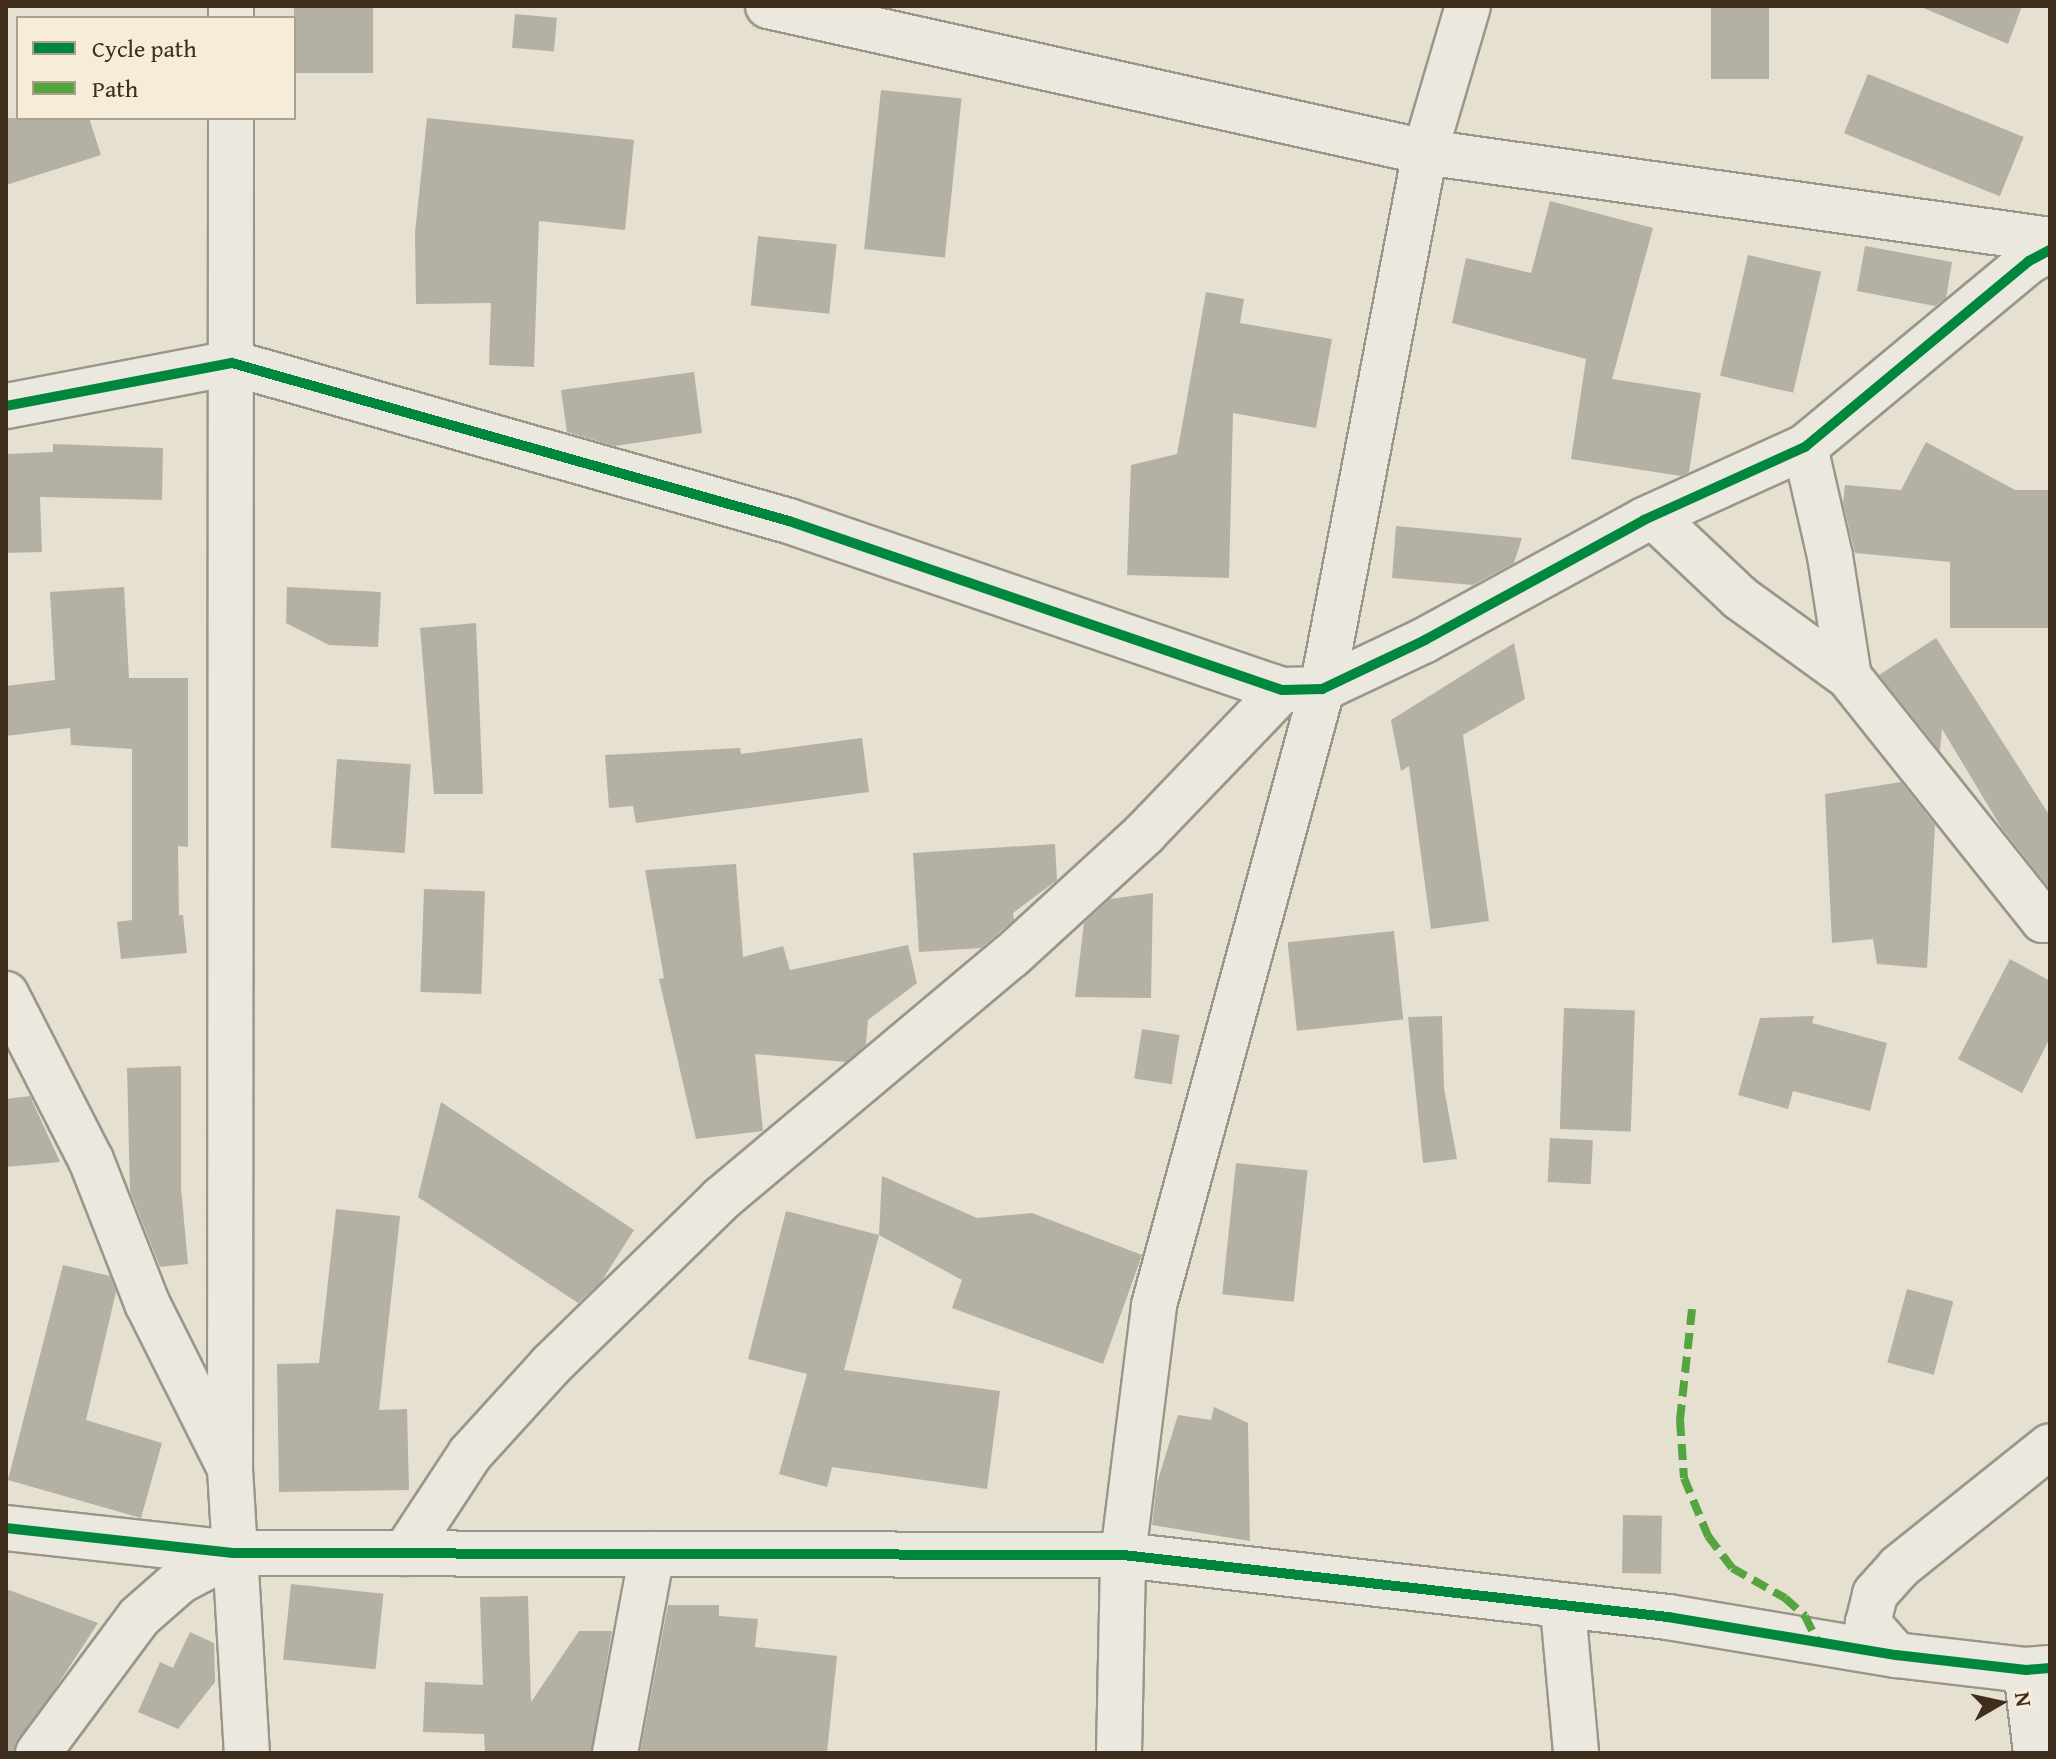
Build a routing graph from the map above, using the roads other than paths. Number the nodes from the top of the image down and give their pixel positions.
1 (768, 6) edge
2 (1468, 6) edge
3 (231, 120) edge
4 (1425, 152) junction
5 (2050, 240) edge
6 (2050, 250) edge
7 (232, 363) junction
8 (6, 406) edge
9 (1805, 447) junction
10 (1653, 516) junction
11 (1849, 677) junction
12 (1302, 689) junction
13 (2048, 923) edge
14 (6, 994) edge
15 (2050, 1446) edge
16 (230, 1469) junction
17 (6, 1528) edge
18 (233, 1553) junction
19 (405, 1553) junction
20 (652, 1554) junction
21 (1123, 1555) junction
22 (1563, 1609) junction
23 (1896, 1655) junction
24 (2038, 1669) edge
25 (38, 1753) edge
26 (247, 1753) edge
27 (615, 1753) edge
28 (1119, 1753) edge
29 (1576, 1753) edge
30 (2036, 1753) edge

1 - 4 street
2 - 4 street
3 - 7 street
4 - 5 street
4 - 12 street
6 - 9 street
7 - 8 street
7 - 12 street
7 - 16 street
9 - 10 street
9 - 11 street
10 - 11 street
10 - 12 street
11 - 13 street
12 - 19 street
12 - 21 street
14 - 16 street
15 - 23 street
16 - 18 street
17 - 18 street
18 - 19 street
18 - 25 street
18 - 26 street
19 - 20 street
20 - 21 street
20 - 27 street
21 - 22 street
21 - 28 street
22 - 23 street
22 - 29 street
23 - 24 street
24 - 30 street

